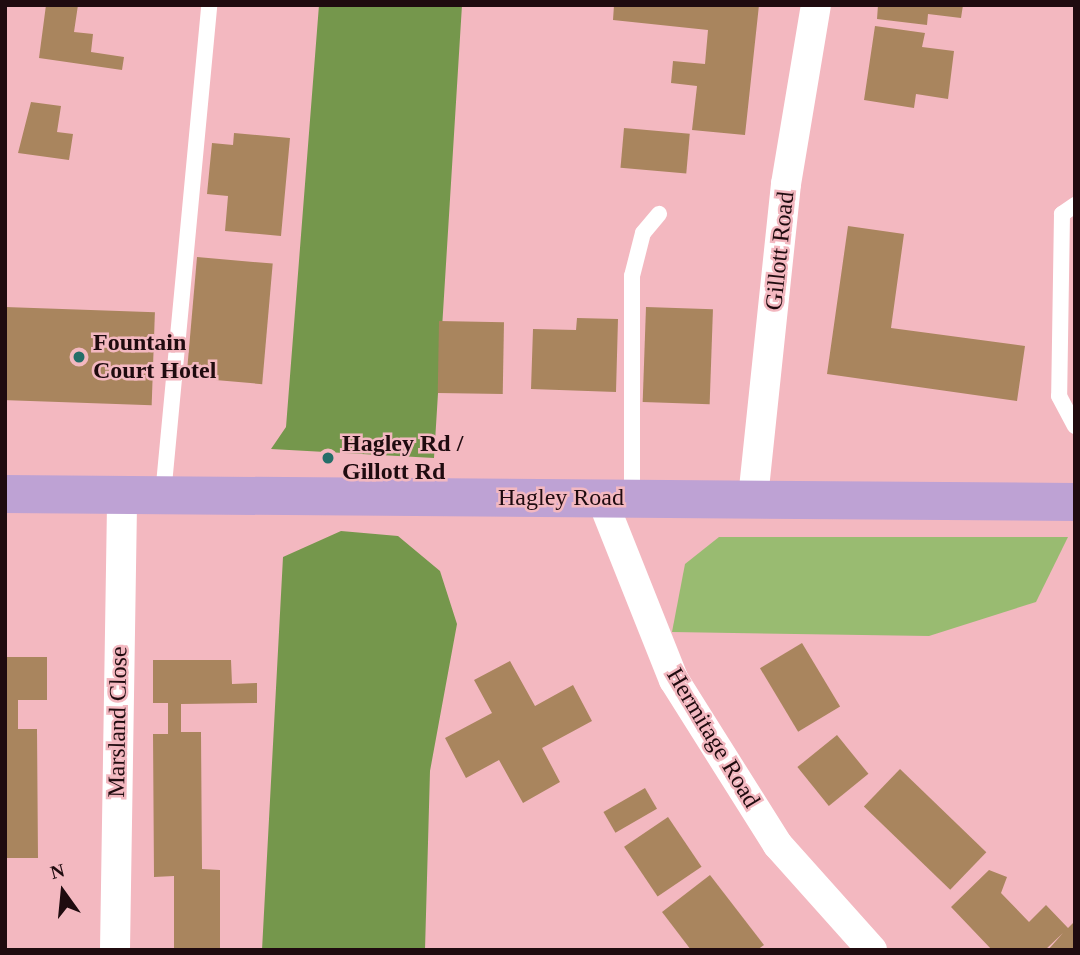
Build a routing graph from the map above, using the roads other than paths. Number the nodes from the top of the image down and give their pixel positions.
1 (209, 5) edge
2 (816, 5) edge
3 (1075, 205) edge
4 (659, 214) dead end
5 (1075, 426) edge
6 (122, 494) junction
7 (5, 495) edge
8 (163, 495) junction
9 (616, 497) junction
10 (753, 498) junction
11 (1075, 502) edge
12 (116, 950) edge
13 (872, 950) edge

1 - 8 lane
2 - 10 street, Gillott Road
3 - 5 lane
4 - 9 lane
6 - 7 highway, Hagley Road
6 - 8 highway, Hagley Road
6 - 12 street, Marsland Close
8 - 9 highway, Hagley Road
9 - 10 highway, Hagley Road
9 - 13 street, Hermitage Road
10 - 11 highway, Hagley Road

